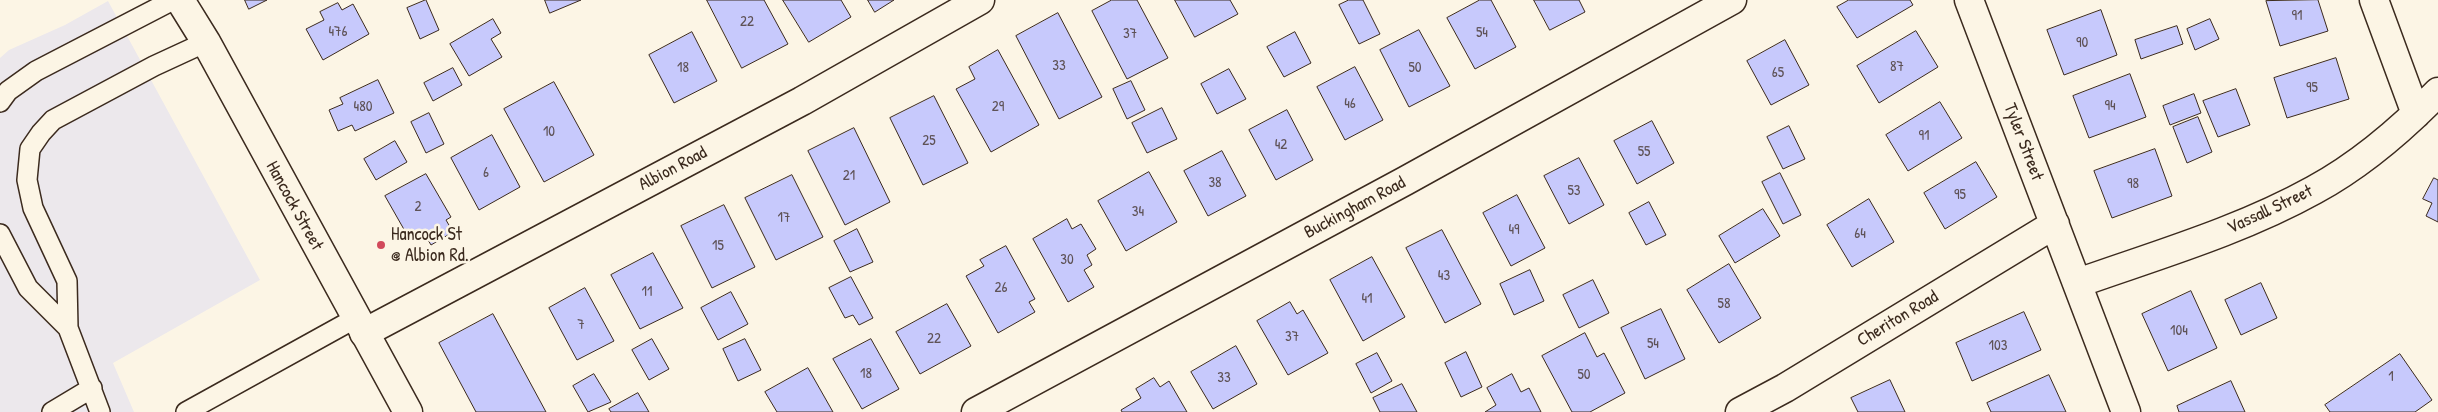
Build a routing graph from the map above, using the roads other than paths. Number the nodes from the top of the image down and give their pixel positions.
1 (173, 0) edge
2 (180, 0) edge
3 (980, 0) edge
4 (1732, 0) edge
5 (1970, 0) edge
6 (2374, 0) edge
7 (206, 42) junction
8 (2438, 92) edge
9 (0, 102) edge
10 (2416, 114) junction
11 (2055, 224) junction
12 (0, 234) edge
13 (2078, 283) junction
14 (360, 325) junction
15 (68, 328) junction
16 (92, 388) junction
17 (193, 410) edge
18 (52, 412) edge
19 (100, 412) edge
20 (408, 412) edge
21 (976, 412) edge
22 (1740, 412) edge
23 (2126, 412) edge

1 - 9 lane
2 - 7 street, Hancock Street
3 - 14 street, Albion Road
4 - 21 street, Buckingham Road
5 - 11 street, Tyler Street
6 - 10 street
7 - 14 street, Hancock Street
7 - 15 lane
8 - 10 street, Vassall Street
10 - 13 street, Vassall Street
11 - 13 street, Tyler Street
11 - 22 street, Cheriton Road
12 - 15 lane
13 - 23 street, Tyler Street
14 - 17 lane
14 - 20 street, Hancock Street
15 - 16 lane
16 - 18 lane
16 - 19 lane

